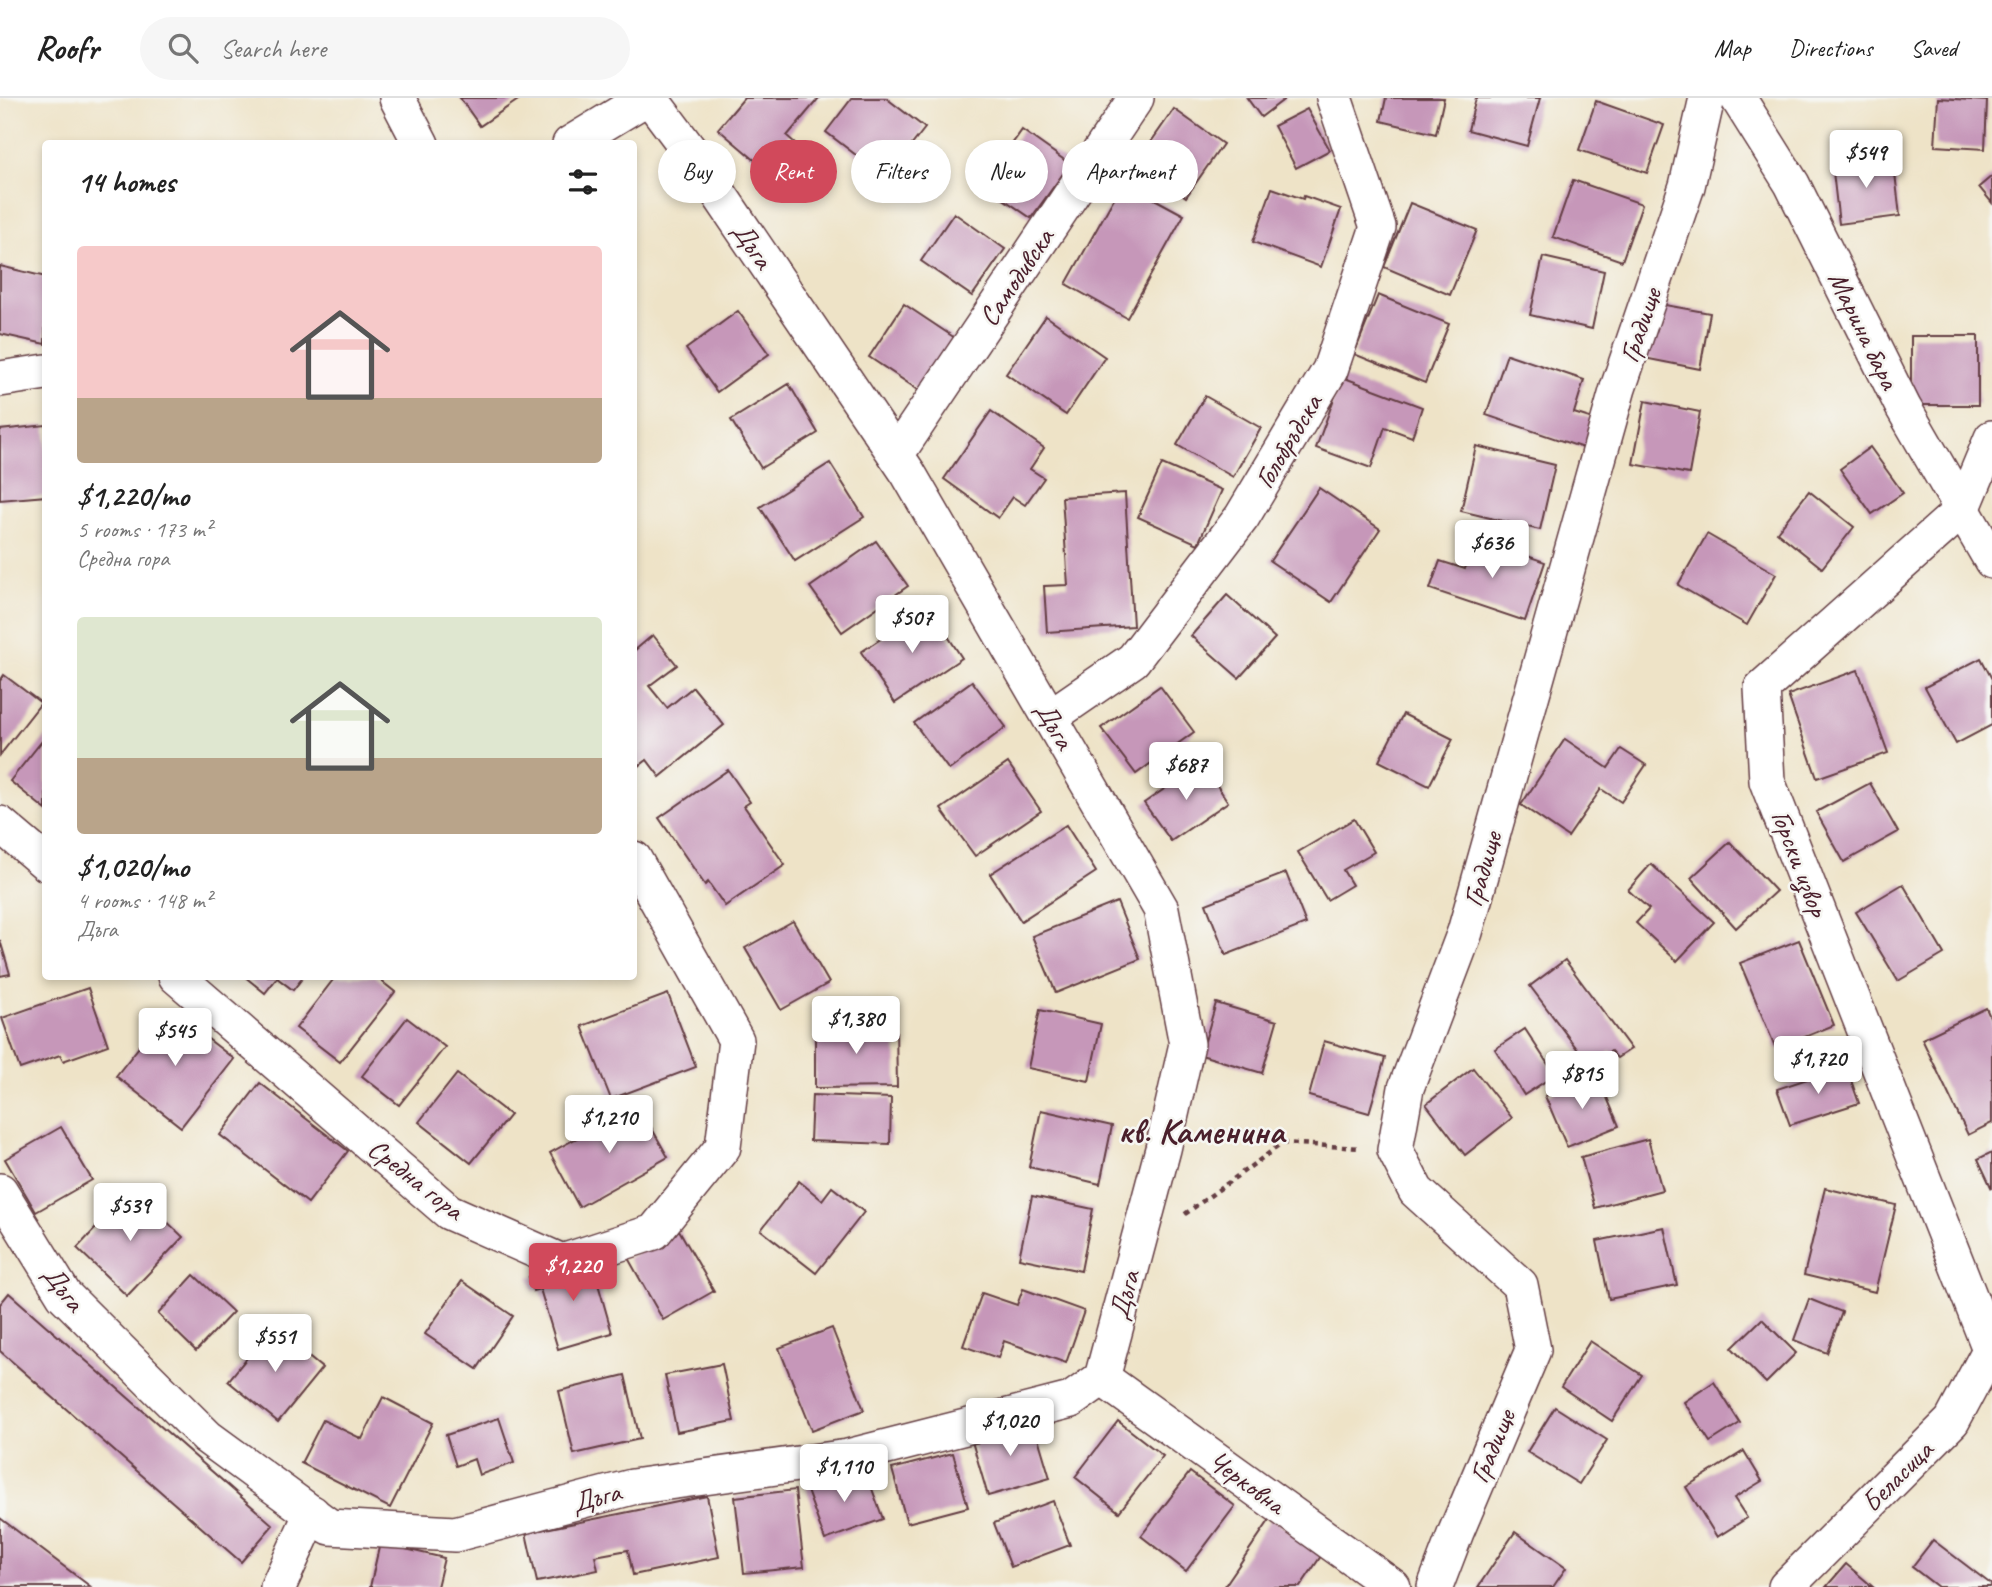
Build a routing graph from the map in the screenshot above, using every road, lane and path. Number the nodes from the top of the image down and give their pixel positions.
1 (397, 98) edge
2 (648, 98) edge
3 (1136, 98) edge
4 (1334, 98) edge
5 (1707, 98) edge
6 (1738, 98) edge
7 (419, 140) edge
8 (577, 140) edge
9 (42, 373) edge
10 (0, 379) edge
11 (1992, 438) edge
12 (896, 455) junction
13 (1962, 510) junction
14 (1992, 561) edge
15 (1050, 717) junction
16 (0, 824) edge
17 (42, 860) edge
18 (637, 864) edge
19 (181, 980) edge
20 (1395, 1150) junction
21 (0, 1191) edge
22 (1136, 1250) junction
23 (1991, 1352) edge
24 (1102, 1378) junction
25 (312, 1513) junction
26 (278, 1587) edge
27 (1393, 1587) edge
28 (1435, 1587) edge
29 (1786, 1587) edge

1 - 7 street
2 - 8 street
2 - 12 street, Дъга
3 - 12 street, Самодивска
4 - 15 street, Голобръдска
5 - 20 street, Градище
6 - 13 street, Марина бара
9 - 10 street
11 - 13 street, Горски извор
12 - 15 street, Дъга
13 - 14 street, Марина бара
13 - 23 street, Горски извор
15 - 22 street, Дъга
16 - 17 street
18 - 19 street, Средна гора
20 - 22 path
20 - 28 street, Градище
21 - 25 street, Дъга
22 - 24 street, Дъга
23 - 29 street, Беласица
24 - 25 street, Дъга
24 - 27 street, Черковна
25 - 26 street

